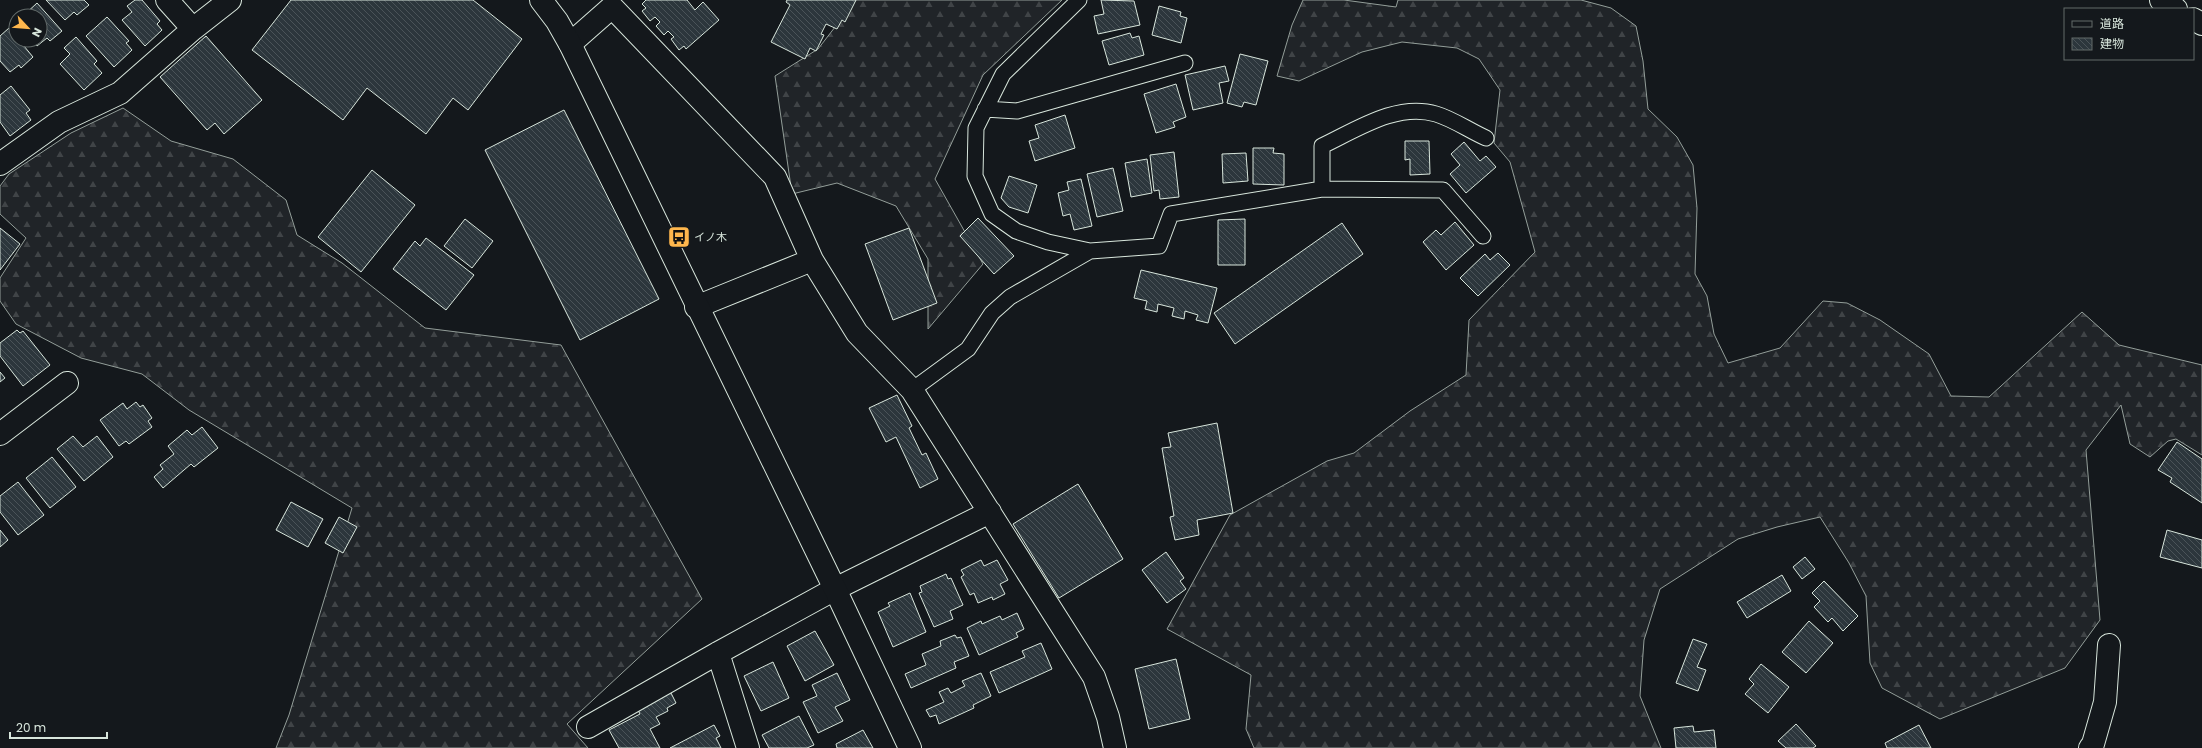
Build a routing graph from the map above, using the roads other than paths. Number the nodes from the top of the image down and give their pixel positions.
1 (167, 0) edge
2 (230, 0) edge
3 (541, 0) edge
4 (1079, 0) edge
5 (2161, 0) edge
6 (616, 3) edge
7 (2174, 8) edge
8 (193, 29) junction
9 (570, 44) junction
10 (1184, 64) dead end
11 (985, 109) junction
12 (1486, 138) dead end
13 (0, 164) edge
14 (1322, 189) junction
15 (1483, 236) dead end
16 (1090, 251) junction
17 (812, 260) junction
18 (696, 307) junction
19 (67, 383) dead end
20 (912, 390) junction
21 (0, 434) edge
22 (990, 512) junction
23 (835, 589) junction
24 (2108, 645) dead end
25 (718, 653) junction
26 (588, 728) dead end
27 (748, 748) edge
28 (910, 748) edge
29 (1115, 748) edge
30 (2090, 748) edge

1 - 8 street
2 - 8 street
3 - 9 street
4 - 11 lane
5 - 7 street
6 - 9 street
6 - 17 street
8 - 13 street
9 - 18 street
10 - 11 lane
11 - 16 lane
12 - 14 lane
14 - 15 lane
14 - 16 lane
16 - 20 lane
17 - 18 street
17 - 20 street
18 - 23 street
19 - 21 street
20 - 22 street
22 - 23 street
22 - 29 street
23 - 25 street
23 - 28 street
24 - 30 street
25 - 26 street
25 - 27 street

